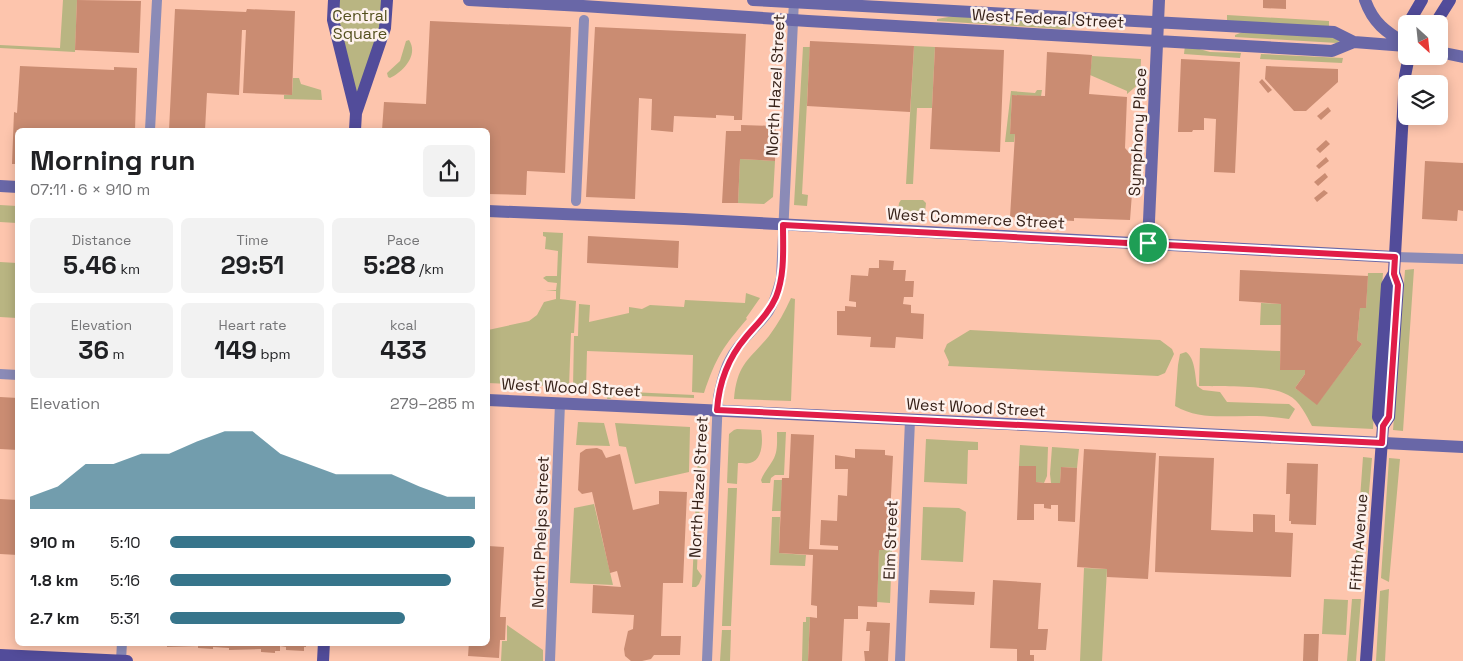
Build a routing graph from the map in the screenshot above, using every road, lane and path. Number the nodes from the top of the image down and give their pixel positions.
1 (156, 0) edge
2 (334, 0) edge
3 (387, 0) edge
4 (469, 0) edge
5 (753, 0) edge
6 (1159, 0) edge
7 (1365, 0) edge
8 (1422, 0) edge
9 (794, 1) edge
10 (583, 3) edge
11 (1447, 4) edge
12 (1413, 15) edge
13 (1440, 15) edge
14 (584, 20) dead end
15 (793, 20) junction
16 (1158, 22) junction
17 (1398, 39) edge
18 (1157, 41) junction
19 (1354, 42) junction
20 (1398, 45) edge
21 (1448, 54) edge
22 (1463, 57) edge
23 (1407, 65) edge
24 (356, 113) junction
25 (150, 128) edge
26 (355, 128) edge
27 (0, 186) edge
28 (15, 187) edge
29 (576, 201) dead end
30 (490, 211) edge
31 (783, 225) junction
32 (1148, 243) junction
33 (1395, 257) junction
34 (1463, 259) edge
35 (0, 374) edge
36 (15, 375) edge
37 (490, 400) edge
38 (560, 403) junction
39 (717, 410) junction
40 (910, 420) junction
41 (1382, 443) junction
42 (1463, 447) edge
43 (122, 646) edge
44 (324, 646) edge
45 (0, 655) edge
46 (122, 661) edge
47 (127, 661) edge
48 (323, 661) edge
49 (550, 661) edge
50 (707, 661) edge
51 (900, 661) edge
52 (1366, 661) edge

1 - 25 street
2 - 24 main road
3 - 24 main road
4 - 10 street, West Federal Street
5 - 9 street, West Federal Street
6 - 16 street, Symphony Place
7 - 17 street
8 - 12 main road
9 - 15 street, North Hazel Street
9 - 16 street, West Federal Street
10 - 15 street, West Federal Street
11 - 13 main road
14 - 29 street
15 - 18 street, West Federal Street
15 - 31 street, North Hazel Street
16 - 18 street, Symphony Place
16 - 19 street, West Federal Street
18 - 19 street, West Federal Street
18 - 32 street, Symphony Place
19 - 20 street, West Federal Street
21 - 22 street
23 - 33 main road, Fifth Avenue
24 - 26 main road
27 - 28 street
30 - 31 street, West Commerce Street
31 - 32 street, West Commerce Street
31 - 39 street, North Hazel Street
32 - 33 street, West Commerce Street
33 - 34 street, West Commerce Street
33 - 41 main road, Fifth Avenue
35 - 36 street
37 - 38 street, West Wood Street
38 - 39 street, West Wood Street
38 - 49 street, North Phelps Street
39 - 40 street, West Wood Street
39 - 50 street, North Hazel Street
40 - 41 street, West Wood Street
40 - 51 street, Elm Street
41 - 42 street, West Wood Street
41 - 52 main road, Fifth Avenue
43 - 46 street
44 - 48 main road
45 - 46 main road
46 - 47 main road

